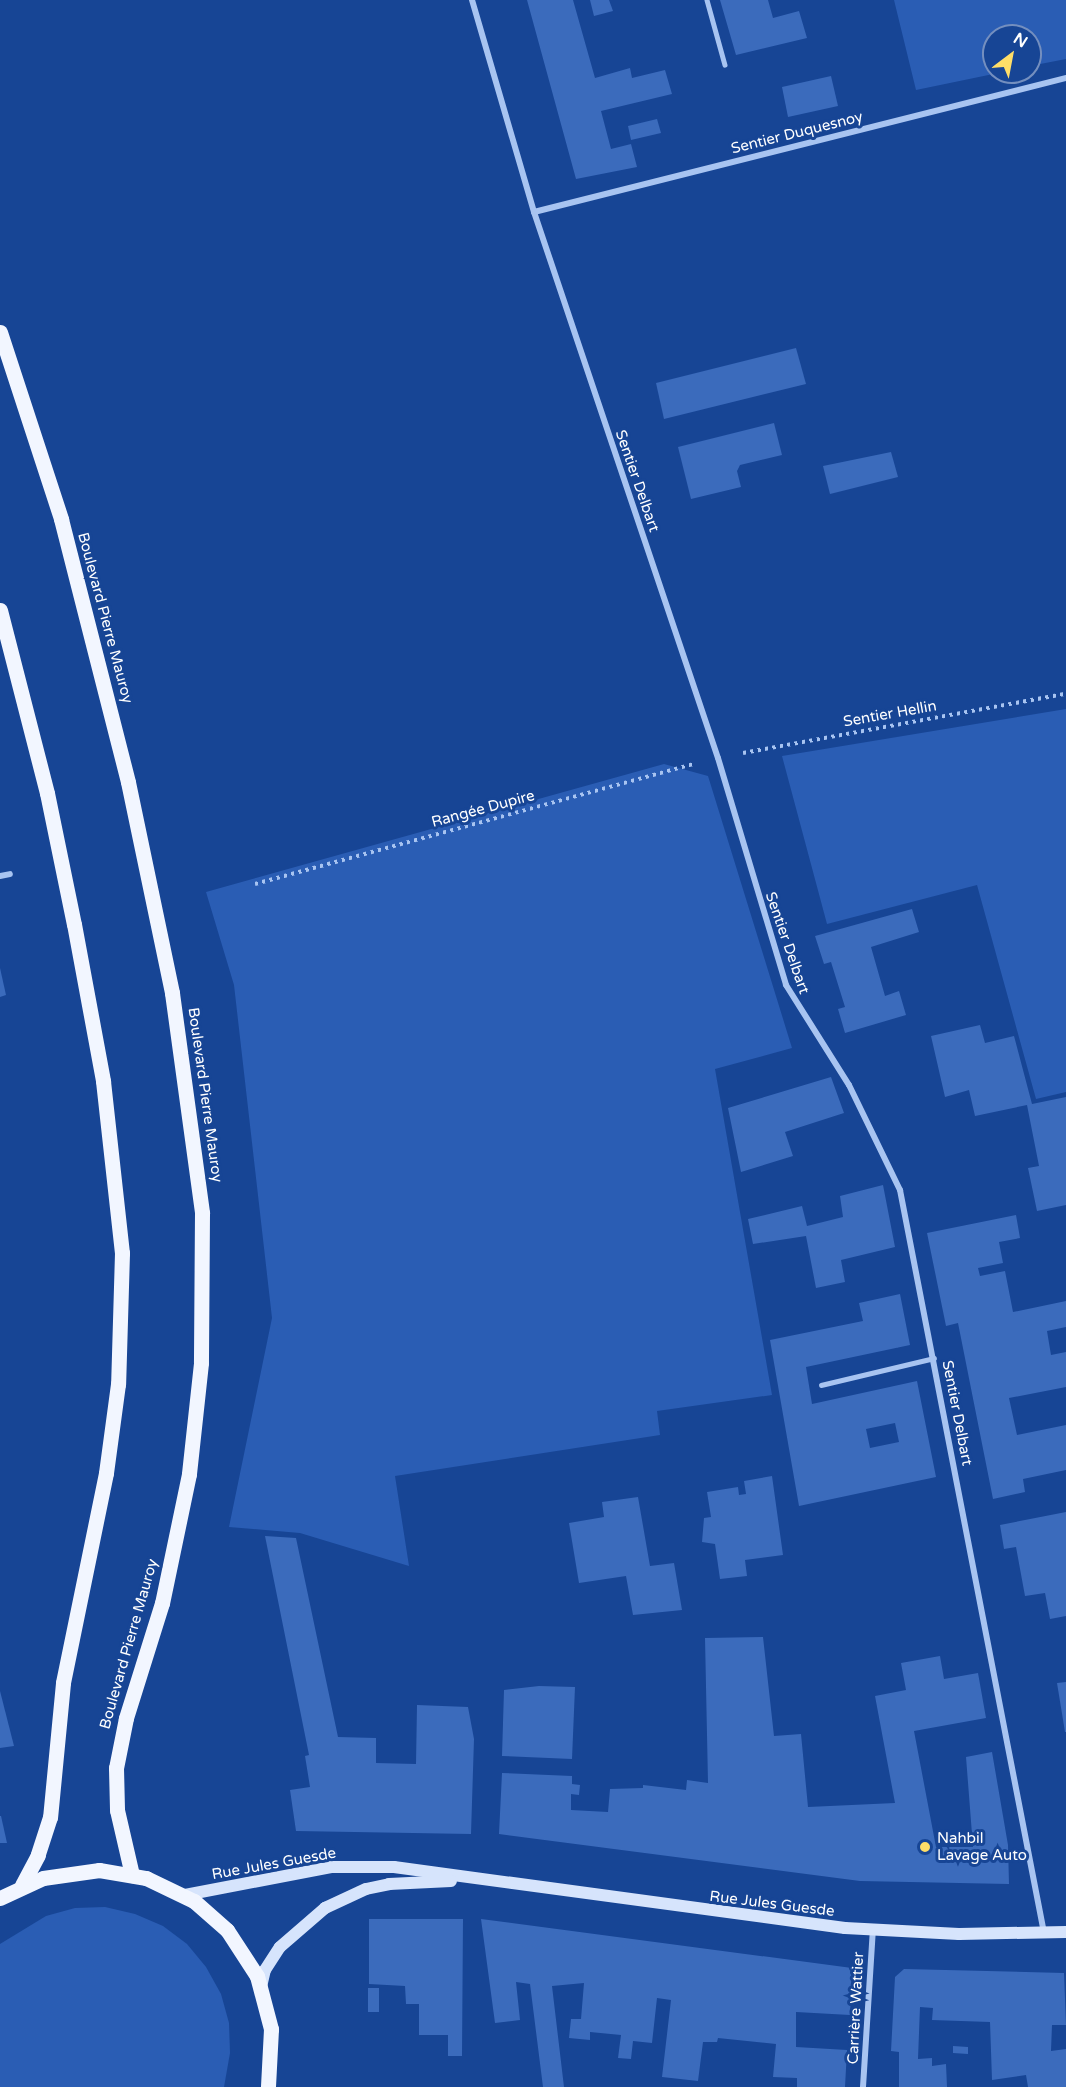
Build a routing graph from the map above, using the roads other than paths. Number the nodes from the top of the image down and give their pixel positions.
1 (471, 0) edge
2 (707, 0) edge
3 (725, 65) dead end
4 (1066, 78) edge
5 (534, 212) junction
6 (0, 332) edge
7 (0, 610) edge
8 (10, 874) dead end
9 (0, 876) edge
10 (934, 1358) junction
11 (821, 1385) dead end
12 (132, 1875) junction
13 (476, 1881) junction
14 (22, 1886) junction
15 (185, 1895) junction
16 (0, 1898) edge
17 (873, 1930) junction
18 (1066, 1932) edge
19 (1044, 1933) junction
20 (261, 1987) junction
21 (268, 2087) edge
22 (863, 2087) edge

1 - 5 street, Sentier Delbart
2 - 3 lane
4 - 5 street, Sentier Duquesnoy
5 - 10 street, Sentier Delbart
6 - 12 main road, Boulevard Pierre Mauroy
7 - 14 main road
8 - 9 street
10 - 11 lane
10 - 19 street, Sentier Delbart
12 - 14 main road
12 - 15 main road
13 - 15 main road, Rue Jules Guesde
13 - 17 main road, Rue Jules Guesde
13 - 20 main road, Rue Jules Guesde
14 - 16 main road
15 - 20 main road
17 - 19 main road, Rue Jules Guesde
17 - 22 street, Carrière Wattier
18 - 19 main road, Rue Jules Guesde
20 - 21 main road

